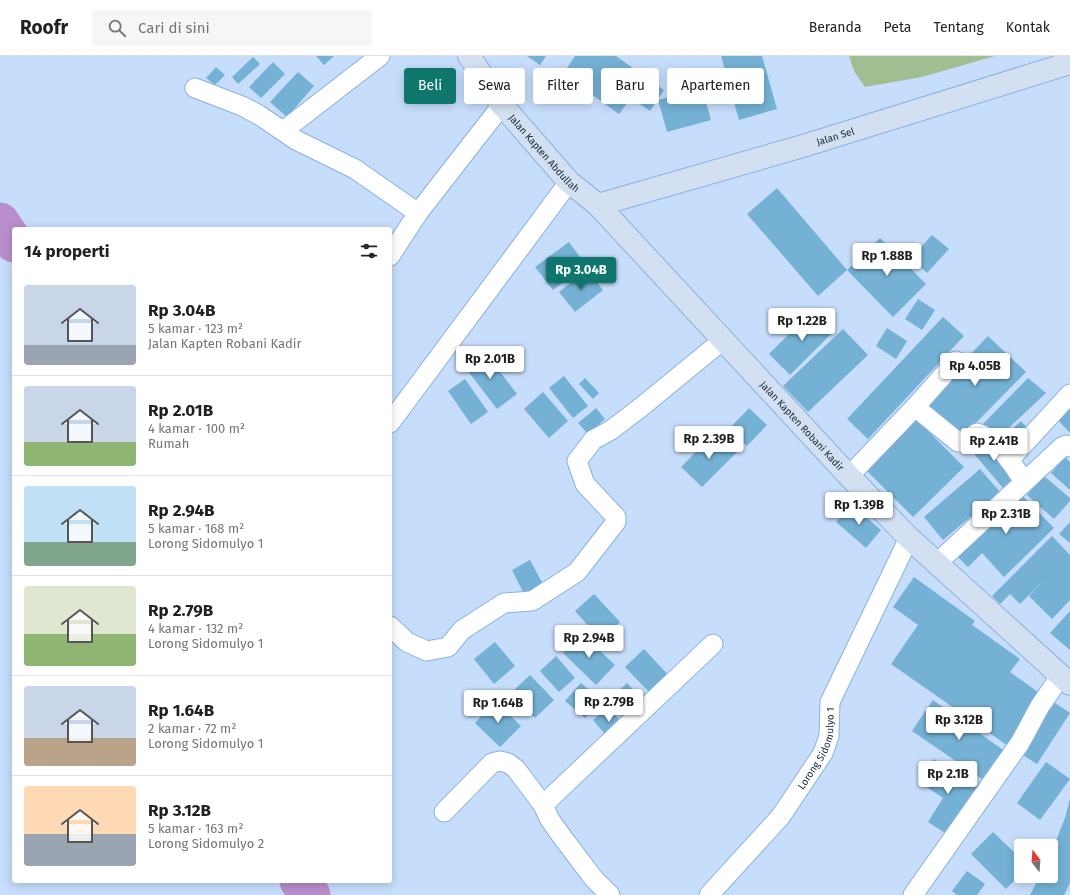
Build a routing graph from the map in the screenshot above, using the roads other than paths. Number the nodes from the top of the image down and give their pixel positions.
1 (380, 56) edge
2 (469, 56) edge
3 (1070, 63) edge
4 (194, 88) dead end
5 (502, 106) junction
6 (283, 131) junction
7 (569, 182) junction
8 (598, 205) junction
9 (418, 213) junction
10 (392, 253) edge
11 (723, 340) junction
12 (956, 361) dead end
13 (1070, 394) edge
14 (915, 407) junction
15 (392, 420) edge
16 (1038, 428) junction
17 (1065, 448) edge
18 (1009, 460) junction
19 (849, 476) junction
20 (1024, 482) junction
21 (909, 538) junction
22 (936, 564) junction
23 (392, 628) edge
24 (713, 644) dead end
25 (1065, 680) edge
26 (543, 805) junction
27 (444, 812) dead end
28 (610, 895) edge
29 (709, 895) edge
30 (913, 895) edge

1 - 6 street
2 - 5 main road, Jalan Kapten Abdullah
3 - 8 main road, Jalan Sel
4 - 6 street
5 - 7 main road, Jalan Kapten Abdullah
5 - 9 street
6 - 9 street
7 - 8 main road, Jalan Kapten Abdullah
7 - 15 street
8 - 11 main road, Jalan Kapten Robani Kadir
9 - 10 street
11 - 19 main road, Jalan Kapten Robani Kadir
11 - 23 street
12 - 14 street
13 - 16 street
14 - 18 street
14 - 19 street
16 - 17 street
16 - 18 street
17 - 20 street
18 - 20 street
19 - 21 main road, Jalan Kapten Robani Kadir
20 - 22 street
21 - 22 main road, Jalan Kapten Robani Kadir
21 - 29 street, Lorong Sidomulyo 1
22 - 25 main road, Jalan Kapten Robani Kadir
24 - 26 street
25 - 30 street
26 - 27 street
26 - 28 street

